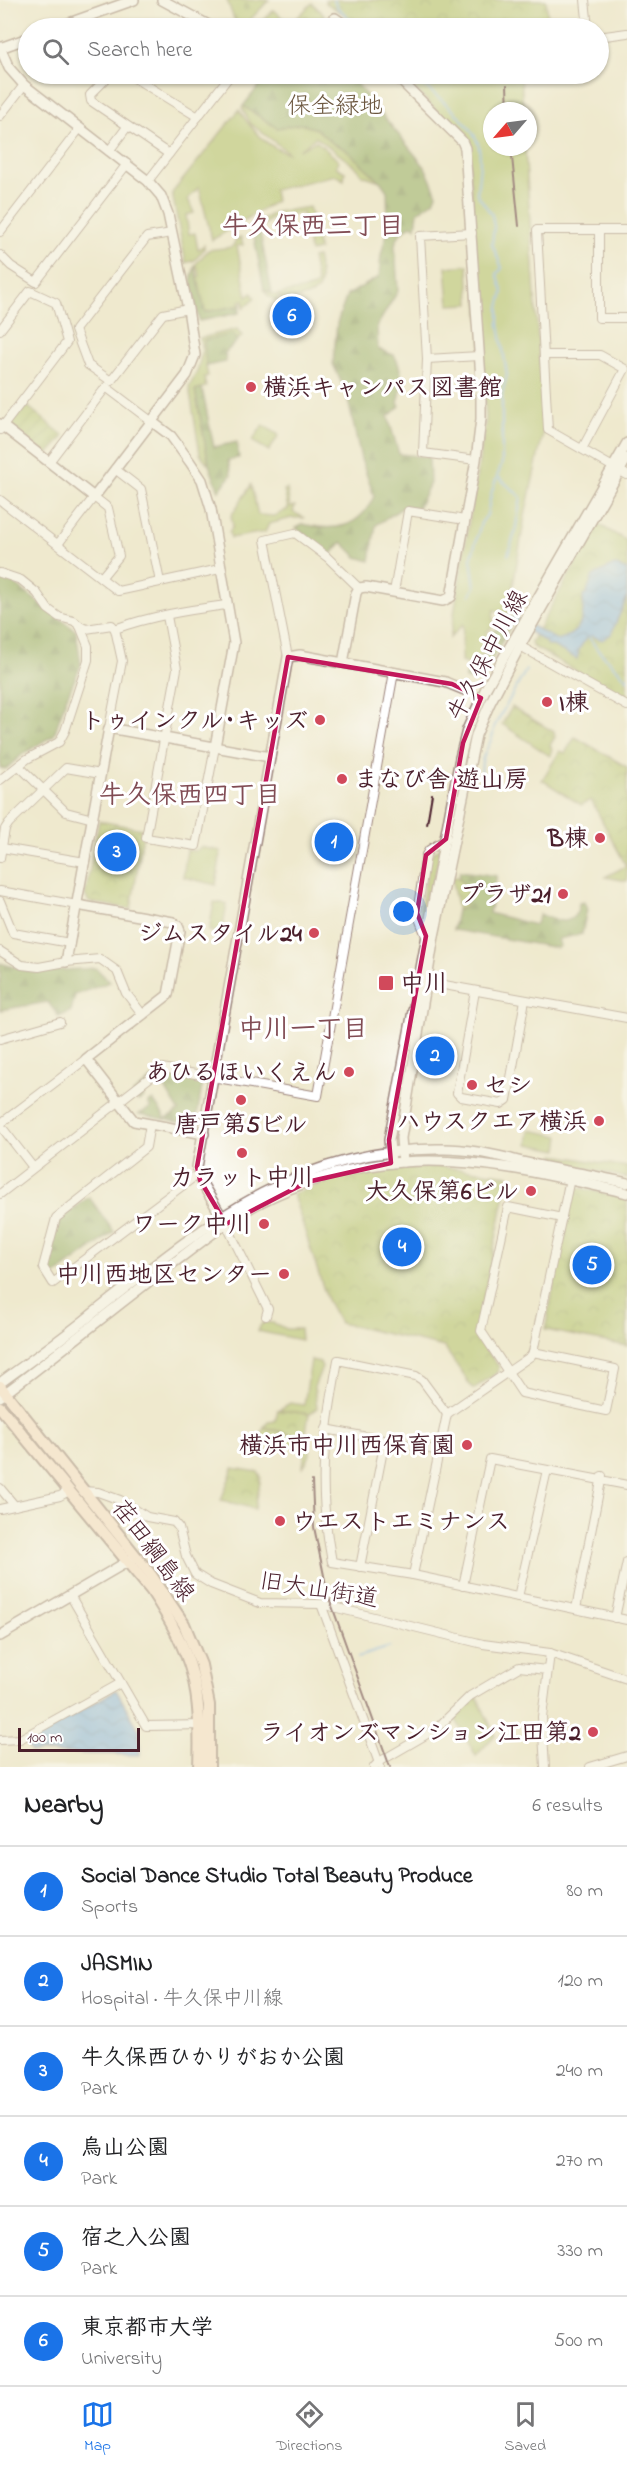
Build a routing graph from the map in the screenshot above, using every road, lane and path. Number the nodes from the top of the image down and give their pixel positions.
1 (134, 0) edge
2 (162, 0) edge
3 (585, 0) edge
4 (119, 3) edge
5 (81, 18) edge
6 (195, 18) edge
7 (587, 18) edge
8 (627, 33) edge
9 (609, 35) edge
10 (18, 42) edge
11 (0, 48) edge
12 (18, 78) edge
13 (101, 84) edge
14 (144, 84) edge
15 (223, 84) edge
16 (404, 84) edge
17 (24, 85) joint
18 (0, 116) edge
19 (198, 117) junction
20 (127, 127) junction
21 (80, 128) junction
22 (109, 151) junction
23 (169, 154) junction
24 (127, 164) junction
25 (148, 181) junction
26 (599, 230) junction
27 (627, 230) edge
28 (0, 232) edge
29 (172, 233) junction
30 (472, 233) junction
31 (0, 255) edge
32 (188, 309) junction
33 (627, 318) edge
34 (0, 330) edge
35 (545, 355) junction
36 (479, 356) junction
37 (427, 359) junction
38 (151, 421) junction
39 (1, 427) edge
40 (627, 443) edge
41 (582, 449) junction
42 (627, 458) edge
43 (476, 460) junction
44 (49, 462) junction
45 (115, 469) junction
46 (620, 471) edge
47 (93, 496) junction
48 (0, 500) edge
49 (465, 520) junction
50 (58, 544) junction
51 (220, 569) junction
52 (0, 573) edge
53 (101, 578) junction
54 (160, 582) junction
55 (359, 588) junction
56 (394, 592) junction
57 (226, 605) junction
58 (167, 616) junction
59 (80, 626) junction
60 (115, 629) junction
61 (520, 646) junction
62 (288, 657) junction
63 (343, 663) junction
64 (394, 672) junction
65 (485, 700) junction
66 (627, 706) edge
67 (109, 728) junction
68 (165, 738) junction
69 (215, 747) junction
70 (270, 757) junction
71 (19, 766) junction
72 (0, 770) edge
73 (10, 771) junction
74 (101, 774) junction
75 (0, 780) edge
76 (43, 791) junction
77 (93, 819) junction
78 (446, 839) junction
79 (2, 848) junction
80 (0, 858) edge
81 (85, 862) junction
82 (0, 891) edge
83 (0, 902) edge
84 (77, 905) junction
85 (426, 936) junction
86 (70, 943) junction
87 (0, 951) edge
88 (66, 962) junction
89 (422, 981) junction
90 (475, 991) junction
91 (525, 1000) junction
92 (143, 1015) junction
93 (627, 1018) edge
94 (60, 1022) dead end
95 (0, 1039) edge
96 (86, 1059) junction
97 (215, 1078) junction
98 (119, 1101) junction
99 (0, 1124) edge
100 (150, 1124) junction
101 (204, 1134) junction
102 (401, 1150) junction
103 (389, 1151) junction
104 (403, 1162) junction
105 (391, 1163) junction
106 (32, 1166) junction
107 (572, 1170) junction
108 (198, 1174) junction
109 (570, 1180) junction
110 (627, 1183) edge
111 (627, 1193) edge
112 (0, 1194) edge
113 (562, 1218) junction
114 (224, 1220) junction
115 (266, 1316) dead end
116 (533, 1352) junction
117 (507, 1372) junction
118 (2, 1390) edge
119 (0, 1407) edge
120 (447, 1414) junction
121 (326, 1429) junction
122 (385, 1440) junction
123 (440, 1451) junction
124 (547, 1470) junction
125 (602, 1478) junction
126 (627, 1485) edge
127 (0, 1488) edge
128 (69, 1491) junction
129 (82, 1491) junction
130 (15, 1506) junction
131 (0, 1509) edge
132 (132, 1559) junction
133 (627, 1562) edge
134 (360, 1567) junction
135 (413, 1575) junction
136 (463, 1586) junction
137 (70, 1595) junction
138 (518, 1597) junction
139 (321, 1604) junction
140 (576, 1609) junction
141 (615, 1618) junction
142 (627, 1620) edge
143 (0, 1636) edge
144 (550, 1653) junction
145 (547, 1670) junction
146 (627, 1679) edge
147 (121, 1683) junction
148 (205, 1726) junction
149 (0, 1740) edge
150 (627, 1756) edge
151 (378, 1765) edge
152 (199, 1767) edge
153 (209, 1767) edge
154 (545, 1767) edge
155 (590, 1767) edge

1 - 4 street
2 - 6 street
3 - 7 street
4 - 5 street
8 - 9 street
10 - 11 street
11 - 12 street
13 - 20 street
14 - 19 street
15 - 19 street
16 - 30 street
17 - 18 street
17 - 21 street
19 - 23 street
20 - 22 street
20 - 23 street
21 - 22 street
21 - 28 street
22 - 24 street
23 - 25 street
24 - 25 street
24 - 31 street
25 - 29 street
26 - 27 street
26 - 33 street
26 - 35 street
29 - 32 street
29 - 32 street
30 - 36 street
30 - 37 street
32 - 38 street
34 - 39 street
35 - 41 street
35 - 41 street
36 - 37 street
36 - 43 street
37 - 43 street
38 - 44 street
38 - 45 street
38 - 51 street
39 - 44 street
40 - 46 street, 牛久保中川線
41 - 46 street
42 - 46 street, 牛久保中川線
43 - 49 street
44 - 47 street
45 - 47 street
45 - 54 street
46 - 61 street, 牛久保中川線
46 - 65 street, 牛久保中川線
47 - 50 street
47 - 53 street
48 - 50 street
49 - 56 street
49 - 56 street
50 - 53 street
51 - 54 street
51 - 57 street
52 - 59 street
53 - 54 street
55 - 56 street
55 - 62 street
55 - 63 street
57 - 58 street
57 - 69 street
58 - 60 street
58 - 68 street
59 - 60 street
59 - 71 street
60 - 67 street
61 - 65 street, 牛久保中川線
61 - 66 street
62 - 63 street
62 - 70 street
63 - 64 street
64 - 65 street, bridge
64 - 97 street
65 - 78 street, 牛久保中川線
65 - 89 street, 牛久保中川線
67 - 68 street
67 - 74 street
68 - 69 street
68 - 69 street
69 - 70 street
70 - 97 street
71 - 73 street
71 - 76 street
72 - 73 street
73 - 75 street
74 - 76 street
74 - 77 street
76 - 77 street
76 - 79 street
77 - 81 street
78 - 85 street, 牛久保中川線
78 - 85 street
79 - 80 street
79 - 81 street
81 - 84 street
82 - 84 street
83 - 86 street
84 - 86 street
84 - 92 street
85 - 89 street, 牛久保中川線
86 - 88 street
87 - 88 street
88 - 92 street
89 - 90 street
89 - 102 street, 牛久保中川線
89 - 103 street, 牛久保中川線
90 - 91 street
90 - 91 street
91 - 93 street
92 - 96 street
94 - 95 street
96 - 98 street
96 - 99 street
97 - 98 street
97 - 101 street
98 - 100 street
98 - 106 street
99 - 106 street
100 - 101 street
100 - 108 street
101 - 108 street
102 - 103 street
102 - 104 street, 牛久保中川線
102 - 107 street
103 - 105 street, 牛久保中川線
103 - 114 street
104 - 105 street
104 - 109 street
105 - 114 street
106 - 112 street
107 - 109 street
107 - 110 street
108 - 114 street
109 - 111 street
109 - 113 street
113 - 116 street
113 - 117 street
114 - 115 street
114 - 118 street
116 - 117 street
116 - 117 street
117 - 120 street
118 - 129 main road, 荏田綱島線
119 - 128 main road, 荏田綱島線
120 - 121 street
120 - 123 street
121 - 122 street
121 - 134 street
122 - 123 street
122 - 134 street
123 - 135 street
124 - 125 street
124 - 136 street
124 - 138 street
125 - 126 street
125 - 140 street
127 - 130 street
128 - 130 street
128 - 132 main road, 荏田綱島線
129 - 132 main road, 荏田綱島線
129 - 139 street, 旧大山街道
130 - 131 street
132 - 137 street
132 - 148 main road, 荏田綱島線
133 - 141 street
134 - 135 street
135 - 136 street
136 - 138 street
137 - 143 street
137 - 147 street
138 - 140 street
139 - 144 street, 旧大山街道
139 - 151 street
140 - 141 street
141 - 142 street
144 - 145 street
144 - 146 street, 旧大山街道
145 - 151 street
145 - 154 street
147 - 148 street
147 - 149 street
148 - 152 main road, 荏田綱島線
148 - 153 main road, 荏田綱島線
150 - 155 street

